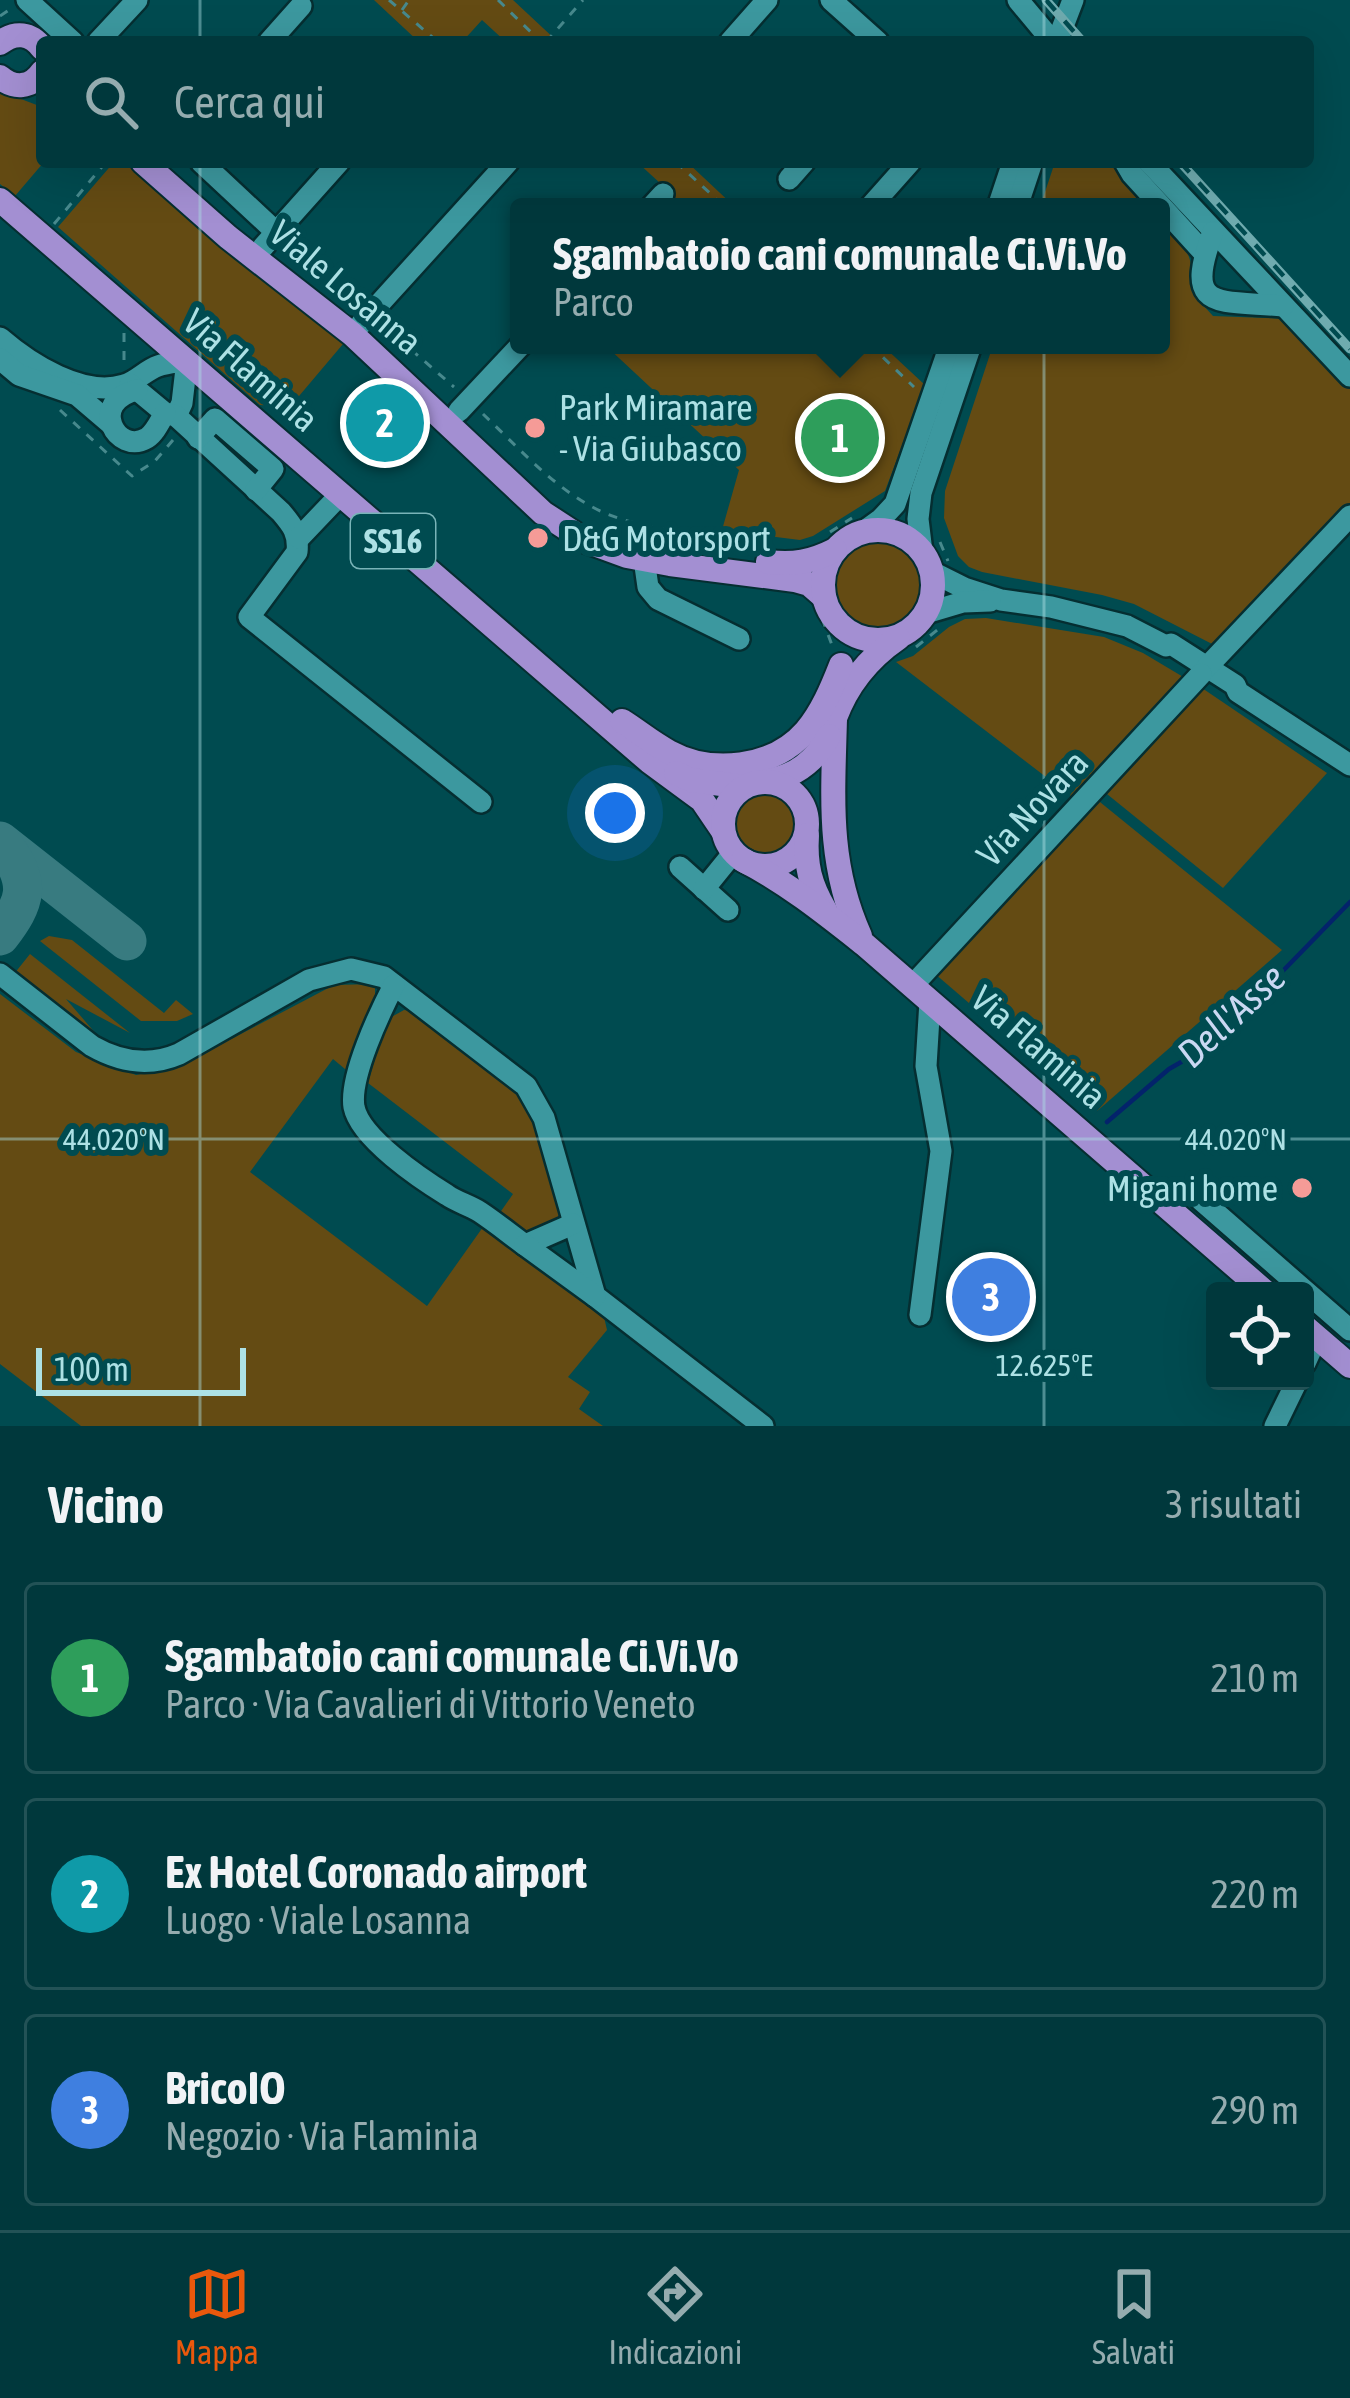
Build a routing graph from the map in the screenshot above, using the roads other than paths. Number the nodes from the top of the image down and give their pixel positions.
1 (137, 0) edge
2 (767, 0) edge
3 (831, 0) edge
4 (1002, 0) edge
5 (1073, 0) edge
6 (1086, 0) edge
7 (301, 6) dead end
8 (10, 10) edge
9 (1020, 11) edge
10 (104, 36) edge
11 (274, 36) edge
12 (735, 36) edge
13 (871, 36) edge
14 (1048, 36) edge
15 (1054, 36) edge
16 (1072, 36) edge
17 (31, 38) edge
18 (150, 168) edge
19 (175, 168) edge
20 (206, 168) edge
21 (334, 168) edge
22 (503, 168) edge
23 (905, 168) edge
24 (1021, 168) edge
25 (1022, 168) edge
26 (1128, 168) edge
27 (1154, 168) edge
28 (878, 198) edge
29 (1003, 198) edge
30 (1018, 198) edge
31 (1154, 198) edge
32 (0, 200) edge
33 (1170, 216) edge
34 (1213, 232) junction
35 (269, 240) junction
36 (1204, 254) junction
37 (1283, 305) junction
38 (131, 323) junction
39 (370, 323) junction
40 (0, 338) edge
41 (513, 354) edge
42 (947, 354) edge
43 (968, 354) edge
44 (0, 359) edge
45 (187, 361) junction
46 (1350, 376) edge
47 (134, 380) junction
48 (220, 389) junction
49 (464, 406) junction
50 (174, 411) junction
51 (111, 424) junction
52 (340, 495) junction
53 (1350, 516) edge
54 (862, 522) junction
55 (299, 538) junction
56 (831, 542) junction
57 (644, 559) junction
58 (927, 562) junction
59 (1001, 600) junction
60 (819, 603) junction
61 (936, 618) junction
62 (840, 626) junction
63 (739, 639) dead end
64 (907, 642) junction
65 (836, 660) junction
66 (1204, 671) junction
67 (567, 691) junction
68 (835, 718) junction
69 (649, 761) junction
70 (1350, 765) edge
71 (756, 784) junction
72 (481, 802) dead end
73 (807, 823) junction
74 (733, 848) junction
75 (680, 867) dead end
76 (704, 889) junction
77 (728, 910) dead end
78 (830, 917) junction
79 (864, 944) junction
80 (0, 974) edge
81 (394, 985) junction
82 (921, 994) junction
83 (1201, 1200) dead end
84 (573, 1224) junction
85 (1191, 1228) junction
86 (525, 1245) junction
87 (1276, 1258) junction
88 (1254, 1282) edge
89 (595, 1297) junction
90 (920, 1315) dead end
91 (1350, 1330) edge
92 (1314, 1335) edge
93 (1350, 1366) edge
94 (1293, 1390) edge
95 (763, 1426) edge
96 (1275, 1426) edge

1 - 10 street
2 - 12 street
3 - 13 street
4 - 9 street
5 - 15 street
6 - 16 street
7 - 11 street
8 - 17 main road
8 - 17 street
9 - 14 street
18 - 57 main road, Viale Losanna
19 - 35 main road, Viale Losanna
20 - 35 street, Viale Losanna
21 - 35 street
22 - 39 street
23 - 28 street
24 - 29 street
25 - 30 street
26 - 31 street
27 - 34 street
32 - 38 main road, Via Flaminia / SS16
33 - 36 street
34 - 36 street
34 - 37 street
35 - 39 main road, Viale Losanna
36 - 37 street
37 - 46 street
38 - 45 main road, Via Flaminia / SS16
38 - 47 street
39 - 49 main road, Viale Losanna
40 - 47 street
41 - 49 street
42 - 54 street
43 - 58 street
44 - 51 street
45 - 47 street
45 - 48 main road, Via Flaminia / SS16
45 - 50 street
47 - 50 street
47 - 51 street
48 - 50 street
48 - 52 main road, Via Flaminia / SS16
49 - 56 main road, Viale Losanna
50 - 51 street
50 - 55 street
52 - 55 street
52 - 67 main road, Via Flaminia / SS16
53 - 66 street, Via Novara
54 - 56 main road
54 - 58 main road
55 - 72 street
56 - 60 main road
57 - 60 main road, Viale Losanna
57 - 63 street
58 - 59 street
58 - 61 main road
59 - 61 street
59 - 66 street
60 - 62 main road
61 - 64 main road
62 - 64 main road
62 - 65 main road
64 - 68 main road
65 - 67 main road
65 - 68 main road
66 - 70 street
66 - 82 street, Via Novara
67 - 69 main road, Via Flaminia / SS16
68 - 71 main road
68 - 73 main road
68 - 79 main road
69 - 71 main road
69 - 74 main road, Via Flaminia / SS16
71 - 73 main road
71 - 74 main road
73 - 74 main road
73 - 78 main road, Via Flaminia
74 - 76 street
74 - 78 main road, Via Flaminia / SS16
75 - 76 street
76 - 77 street
78 - 79 main road, Via Flaminia / SS16
79 - 82 main road, Via Flaminia / SS16
80 - 81 street
81 - 84 street
81 - 86 street
82 - 85 main road, Via Flaminia / SS16
82 - 90 street, Via Flaminia
83 - 87 street
84 - 86 street
84 - 89 street
85 - 87 street
85 - 88 main road, Via Flaminia / SS16
86 - 89 street
87 - 91 street
89 - 95 street
92 - 93 main road
94 - 96 street

